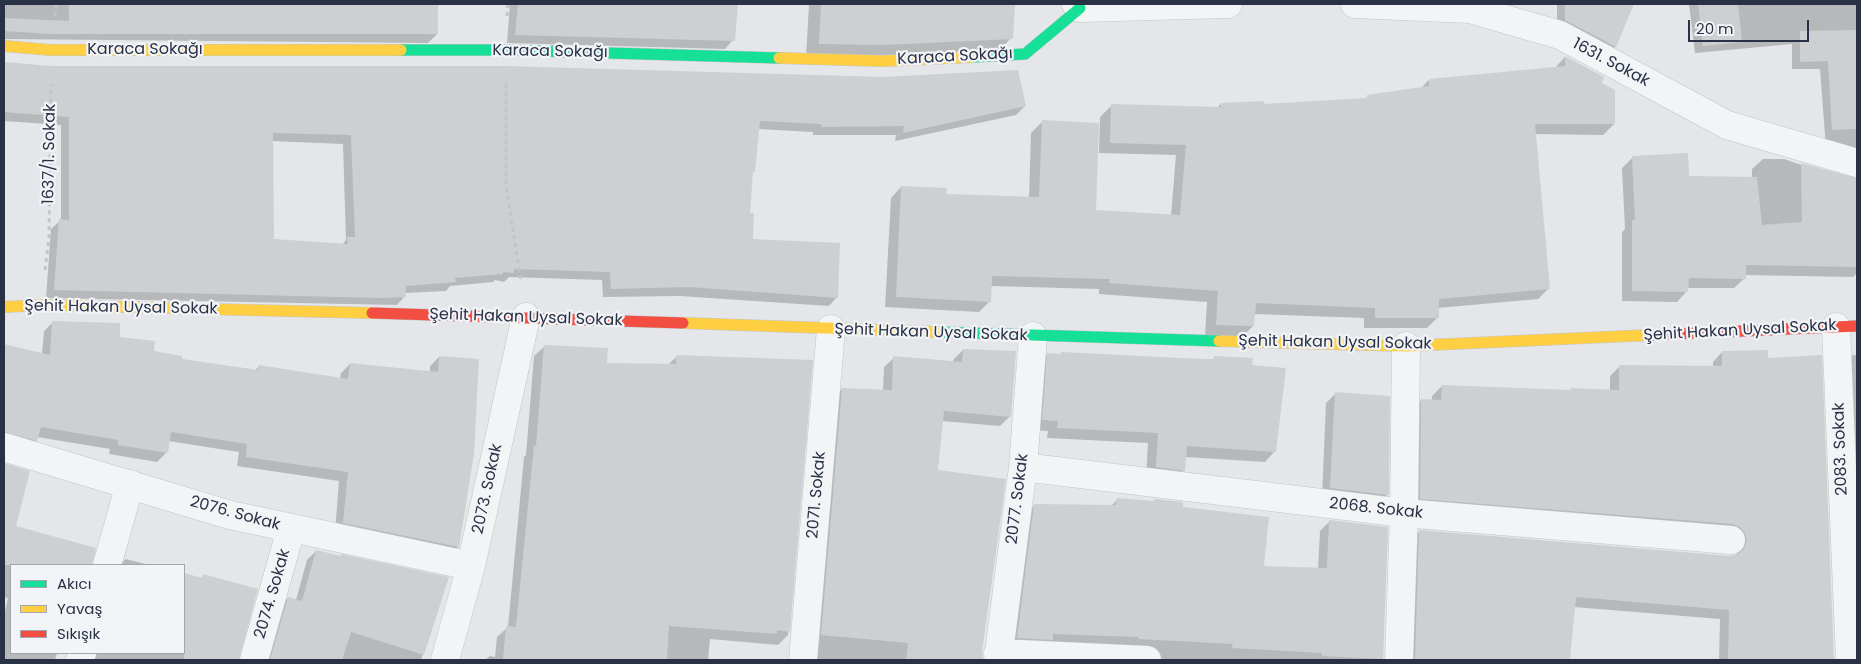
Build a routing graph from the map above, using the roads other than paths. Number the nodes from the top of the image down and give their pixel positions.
1 (1228, 4) edge
2 (1355, 4) edge
3 (1078, 6) edge
4 (4, 46) edge
5 (1857, 163) edge
6 (4, 307) edge
7 (526, 317) junction
8 (1847, 326) edge
9 (831, 329) junction
10 (1033, 336) junction
11 (1406, 346) junction
12 (4, 447) edge
13 (1023, 467) junction
14 (130, 484) junction
15 (1404, 513) junction
16 (291, 529) junction
17 (1731, 540) dead end
18 (107, 564) edge
19 (471, 566) junction
20 (998, 657) edge
21 (254, 660) edge
22 (445, 660) edge
23 (803, 660) edge
24 (1147, 660) edge
25 (1399, 660) edge
26 (1850, 660) edge

1 - 3 street
2 - 5 street, 1631. Sokak
3 - 4 main road, Karaca Sokağı
6 - 7 main road, Şehit Hakan Uysal Sokak
7 - 9 main road, Şehit Hakan Uysal Sokak
7 - 19 street, 2073. Sokak
8 - 11 main road, Şehit Hakan Uysal Sokak
8 - 26 street, 2083. Sokak
9 - 10 main road, Şehit Hakan Uysal Sokak
9 - 23 street, 2071. Sokak
10 - 11 main road, Şehit Hakan Uysal Sokak
10 - 13 street, 2077. Sokak
11 - 15 street
12 - 14 street, 2076. Sokak
13 - 15 street, 2068. Sokak
13 - 20 street, 2077. Sokak
14 - 16 street, 2076. Sokak
14 - 18 street
15 - 17 street, 2068. Sokak
15 - 25 street
16 - 19 street, 2076. Sokak
16 - 21 street, 2074. Sokak
19 - 22 street, 2073. Sokak
20 - 24 street

